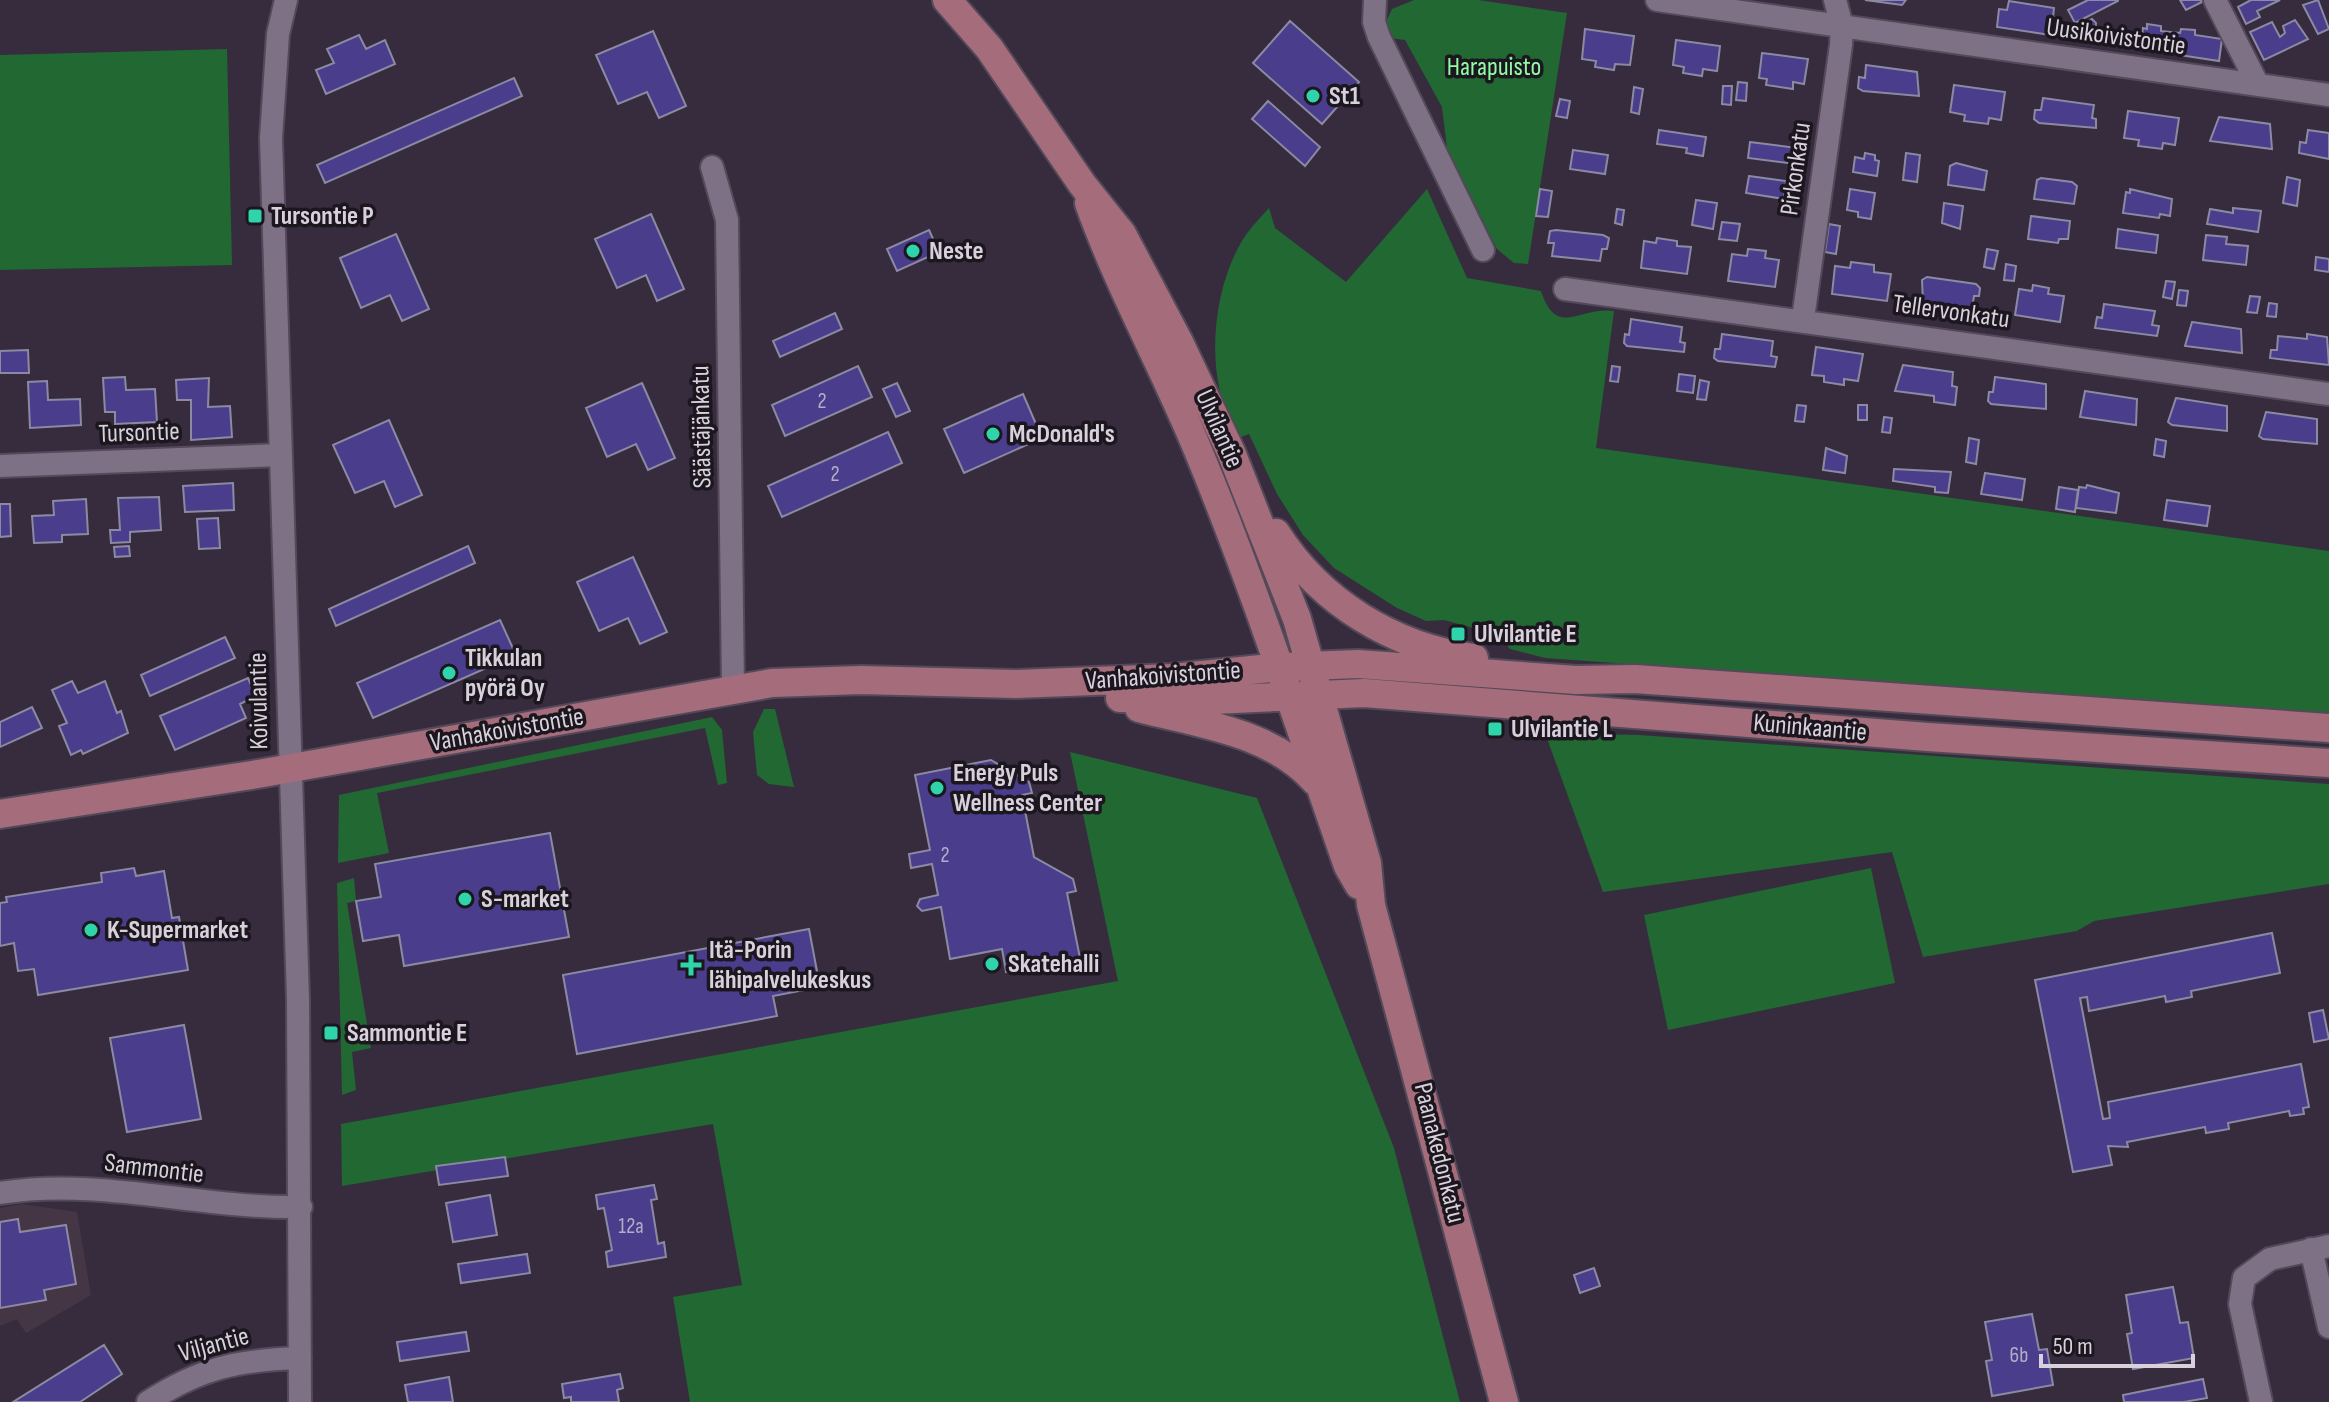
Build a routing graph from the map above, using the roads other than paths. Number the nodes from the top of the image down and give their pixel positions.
1 (286, 0) edge
2 (947, 0) edge
3 (1375, 0) edge
4 (1657, 0) edge
5 (1835, 0) edge
6 (2215, 0) edge
7 (1842, 26) junction
8 (2258, 85) junction
9 (2329, 95) edge
10 (712, 167) dead end
11 (1082, 184) junction
12 (1483, 250) dead end
13 (1565, 289) dead end
14 (1803, 319) junction
15 (2329, 394) edge
16 (1231, 452) junction
17 (280, 455) junction
18 (0, 466) edge
19 (1311, 665) junction
20 (1280, 667) junction
21 (1635, 679) junction
22 (1016, 684) junction
23 (733, 688) junction
24 (1319, 693) junction
25 (1290, 696) junction
26 (1095, 697) junction
27 (2329, 728) edge
28 (2329, 763) edge
29 (289, 769) junction
30 (1320, 786) junction
31 (0, 814) edge
32 (1371, 905) junction
33 (0, 1193) edge
34 (301, 1207) junction
35 (2320, 1247) edge
36 (2329, 1327) edge
37 (300, 1358) junction
38 (148, 1402) edge
39 (300, 1402) edge
40 (1504, 1402) edge
41 (2261, 1402) edge

1 - 17 street, Koivulantie
2 - 11 main road, Ulvilantie
3 - 12 street
4 - 7 street, Uusikoivistontie
5 - 7 street
6 - 8 street
7 - 8 street, Uusikoivistontie
7 - 14 street, Pirkonkatu
8 - 9 street, Uusikoivistontie
10 - 23 street, Säästäjänkatu
11 - 16 main road, Ulvilantie
11 - 20 main road, Ulvilantie
13 - 14 street, Tellervonkatu
14 - 15 street, Tellervonkatu
16 - 19 main road, Ulvilantie
16 - 21 main road
17 - 18 street, Tursontie
17 - 29 street, Koivulantie
19 - 20 main road, Vanhakoivistontie
19 - 21 main road, Kuninkaantie
19 - 24 main road, Ulvilantie
20 - 22 main road, Vanhakoivistontie
20 - 25 main road, Ulvilantie
21 - 27 main road, Kuninkaantie
22 - 23 main road, Vanhakoivistontie
22 - 26 main road, Vanhakoivistontie
23 - 29 main road, Vanhakoivistontie
24 - 25 main road, Kuninkaantie
24 - 28 main road, Kuninkaantie
24 - 32 main road, Paanakedonkatu
25 - 26 main road, Vanhakoivistontie
25 - 30 main road, Paanakedonkatu
26 - 30 main road
29 - 31 main road, Vanhakoivistontie
29 - 34 street, Koivulantie
30 - 32 main road, Paanakedonkatu
32 - 40 main road, Paanakedonkatu
33 - 34 street, Sammontie
34 - 37 street, Koivulantie
35 - 36 street
35 - 41 street
37 - 38 street, Viljantie
37 - 39 street, Koivulantie

